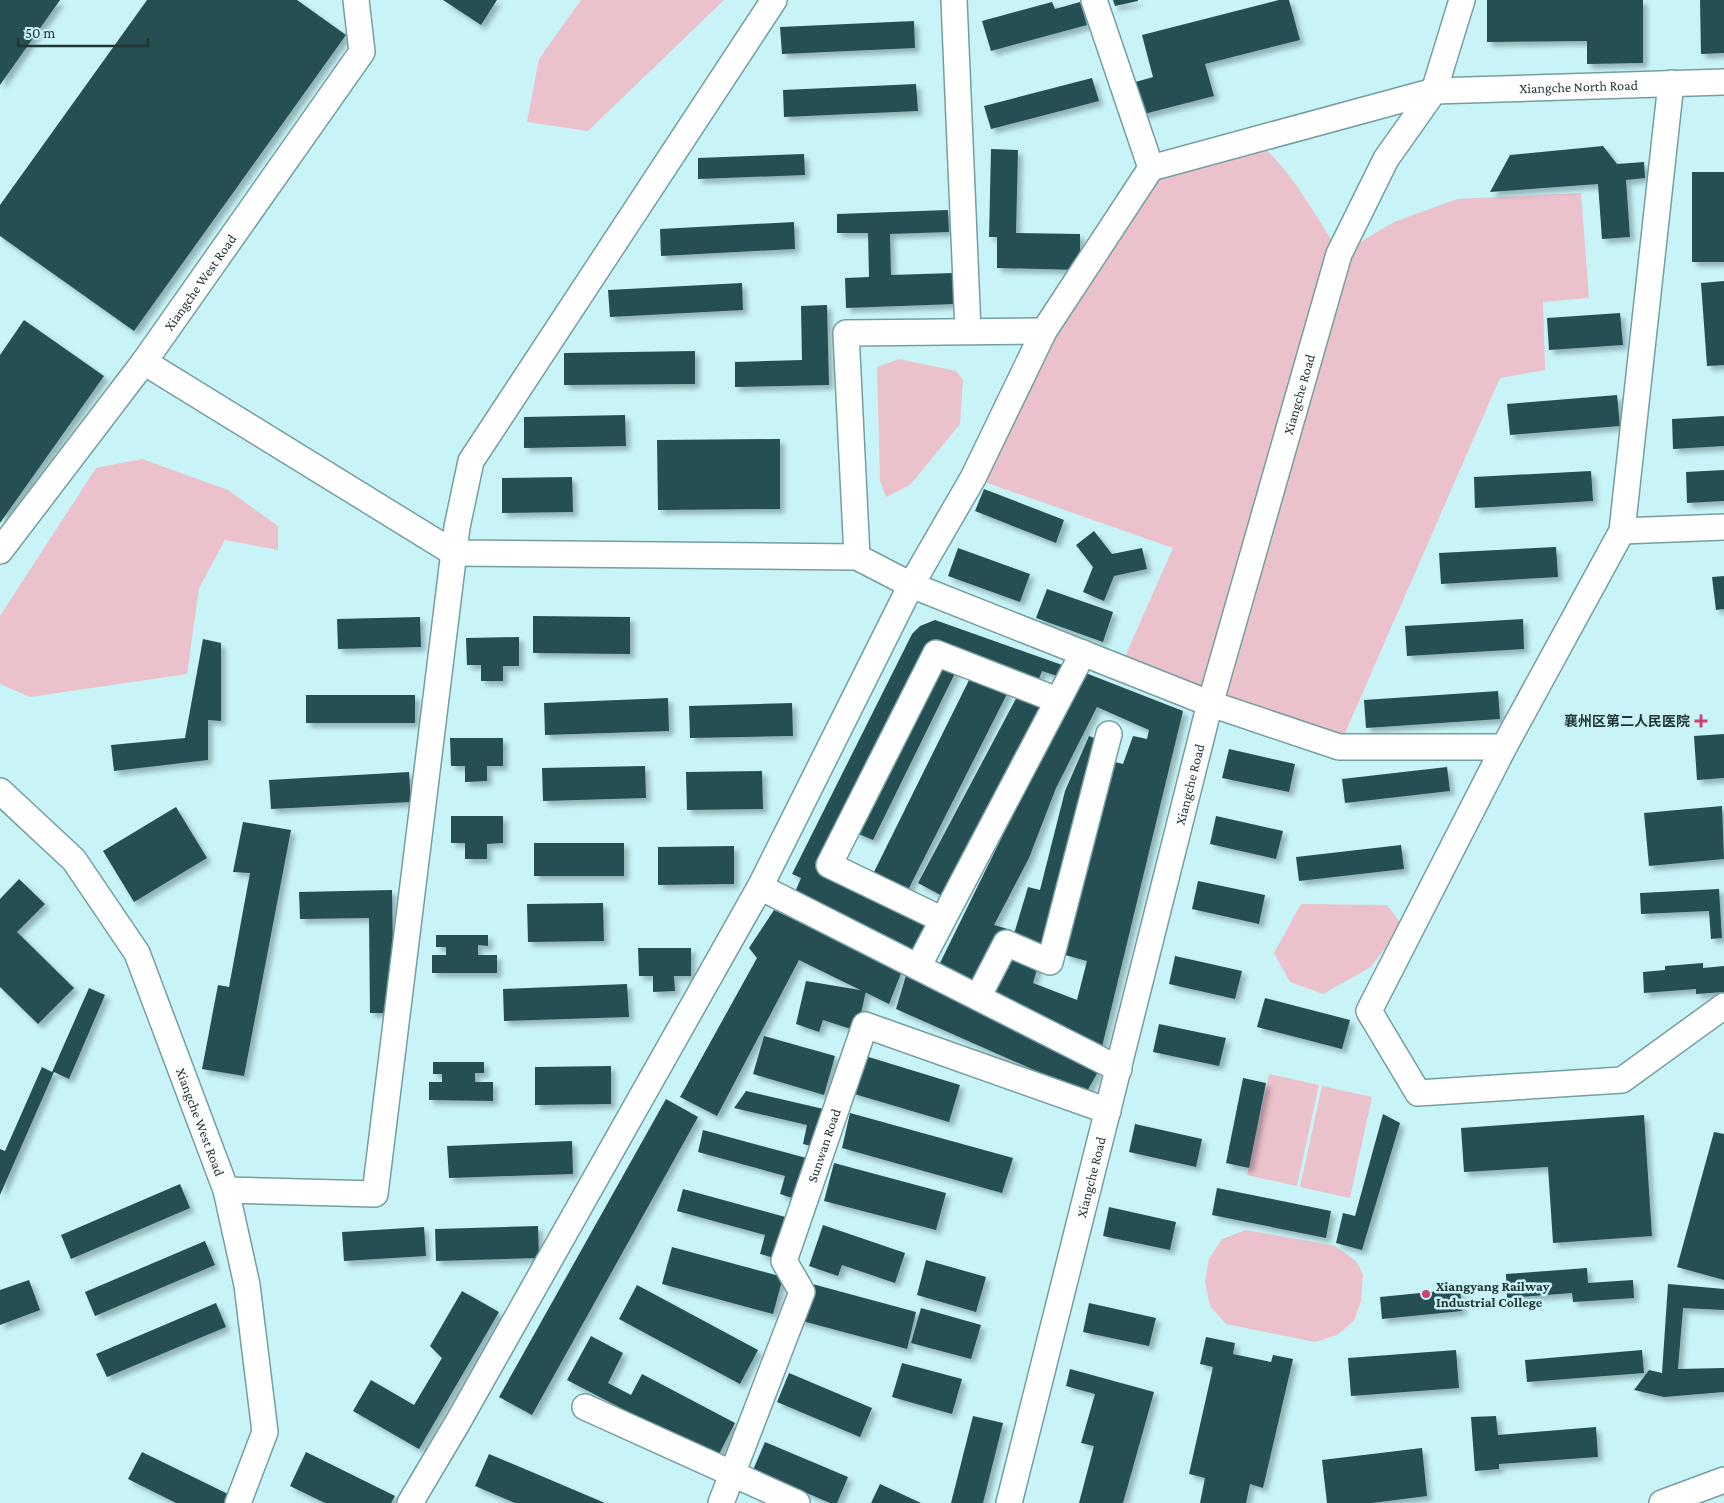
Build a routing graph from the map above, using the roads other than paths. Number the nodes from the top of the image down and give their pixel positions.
1 (356, 0) edge
2 (774, 0) edge
3 (954, 0) edge
4 (1094, 0) edge
5 (1462, 0) edge
6 (1724, 82) edge
7 (1671, 83) junction
8 (1434, 91) junction
9 (1151, 168) junction
10 (968, 331) junction
11 (1044, 331) junction
12 (144, 362) junction
13 (1724, 527) edge
14 (1622, 531) junction
15 (0, 551) edge
16 (454, 553) junction
17 (856, 557) junction
18 (911, 585) junction
19 (1083, 653) junction
20 (1056, 700) junction
21 (1211, 704) junction
22 (1109, 734) dead end
23 (1504, 746) junction
24 (0, 791) edge
25 (760, 887) junction
26 (941, 919) junction
27 (918, 967) junction
28 (978, 997) junction
29 (1724, 1006) edge
30 (1119, 1069) junction
31 (1108, 1111) junction
32 (226, 1190) junction
33 (585, 1407) dead end
34 (731, 1474) junction
35 (1724, 1480) edge
36 (238, 1503) edge
37 (410, 1503) edge
38 (721, 1503) edge
39 (797, 1503) edge
40 (1010, 1503) edge
41 (1662, 1503) edge

1 - 12 street, Xiangche West Road
2 - 16 street
3 - 10 street
4 - 9 street
5 - 8 street, Xiangche Road
6 - 7 street, Xiangche North Road
7 - 8 street, Xiangche North Road
7 - 14 street
8 - 9 street, Xiangche North Road
8 - 21 street, Xiangche Road
9 - 11 street
10 - 11 street
10 - 17 street
11 - 18 street
12 - 15 street, Xiangche West Road
12 - 16 street
13 - 14 street
14 - 23 street
16 - 17 street
16 - 32 street
17 - 18 street
18 - 19 street
18 - 25 street
19 - 20 street
19 - 21 street
20 - 26 street
20 - 26 street
21 - 23 street
21 - 30 street, Xiangche Road
22 - 28 street
23 - 29 street
24 - 32 street, Xiangche West Road
25 - 27 street
25 - 37 street
26 - 27 street
27 - 28 street
28 - 30 street
30 - 31 street, Xiangche Road
31 - 34 street, Sunwan Road
31 - 40 street, Xiangche Road
32 - 36 street, Xiangche West Road
33 - 34 street
34 - 38 street, Sunwan Road
34 - 39 street
35 - 41 street

